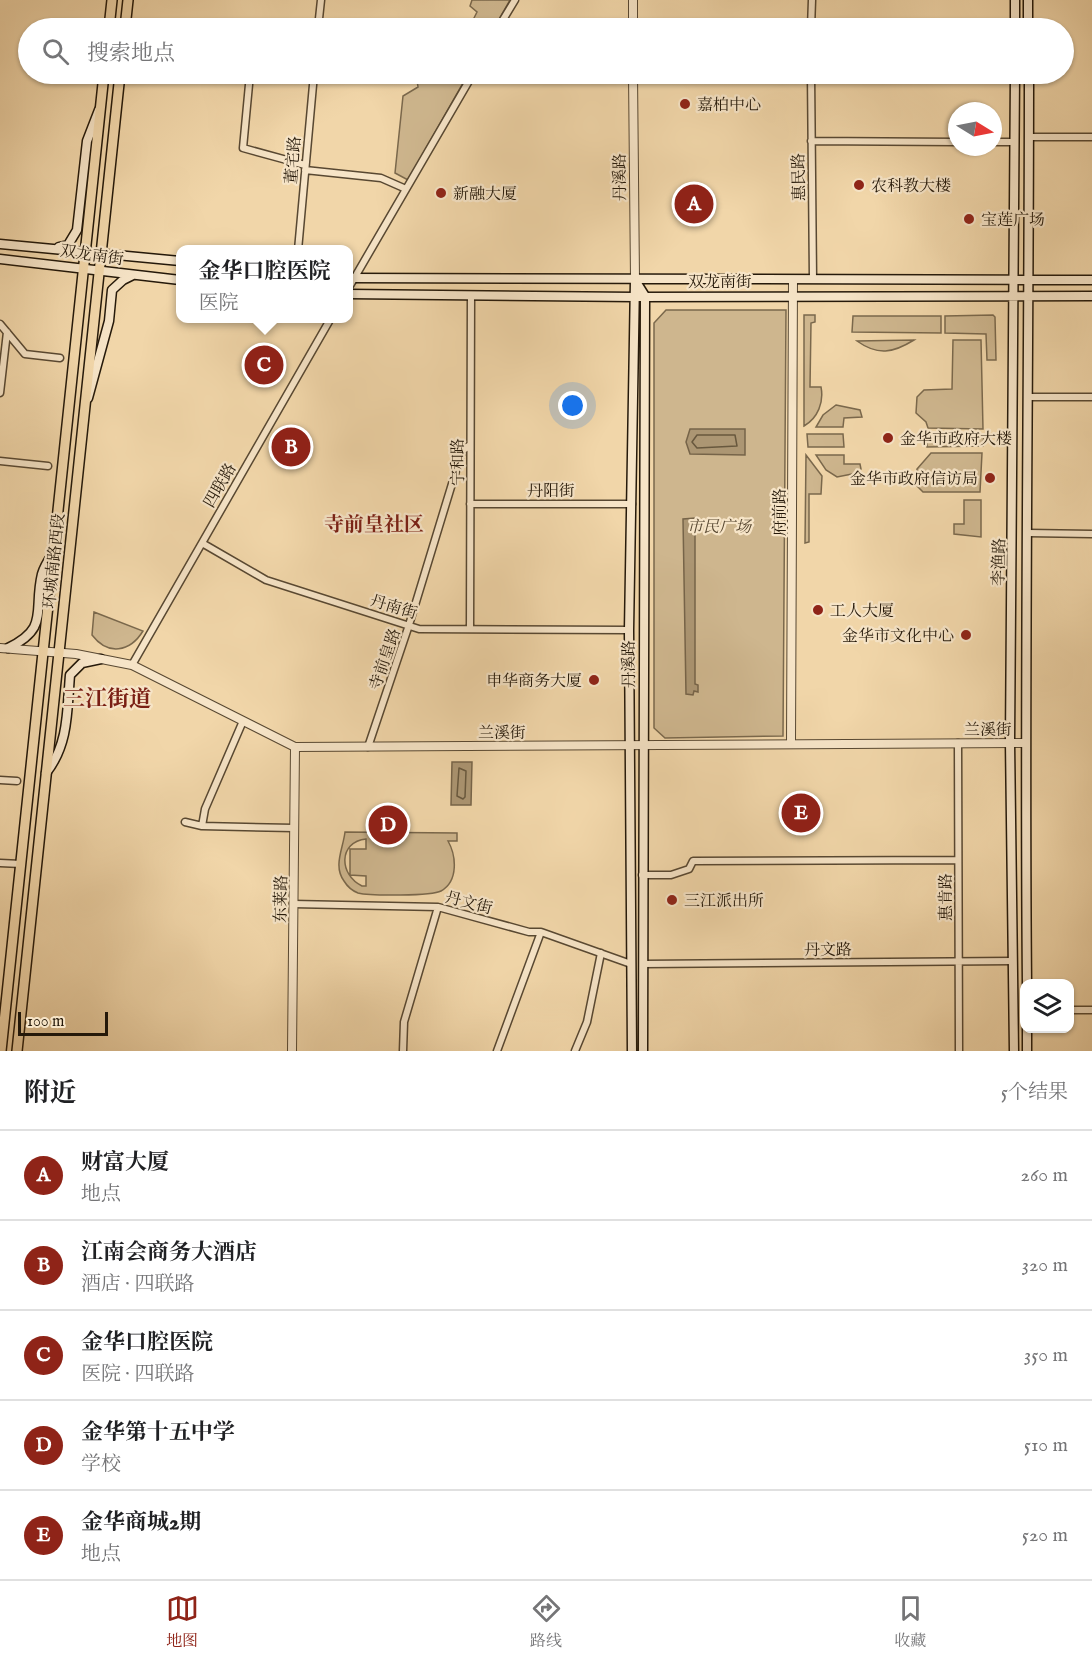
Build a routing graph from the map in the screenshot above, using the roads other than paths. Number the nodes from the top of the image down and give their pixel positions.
1 (112, 0) edge
2 (128, 0) edge
3 (321, 0) edge
4 (515, 0) edge
5 (633, 0) edge
6 (812, 0) edge
7 (1015, 0) edge
8 (1028, 0) edge
9 (110, 18) edge
10 (126, 18) edge
11 (319, 18) edge
12 (504, 18) edge
13 (633, 18) edge
14 (812, 18) edge
15 (1015, 18) edge
16 (1028, 18) edge
17 (103, 84) edge
18 (119, 84) edge
19 (249, 84) edge
20 (313, 84) edge
21 (466, 84) edge
22 (633, 84) edge
23 (811, 84) edge
24 (1015, 84) edge
25 (1029, 84) edge
26 (101, 104) junction
27 (1029, 137) junction
28 (1092, 137) edge
29 (811, 141) junction
30 (948, 142) edge
31 (1002, 142) edge
32 (1014, 142) junction
33 (305, 167) junction
34 (406, 189) junction
35 (0, 244) edge
36 (298, 245) edge
37 (52, 249) junction
38 (85, 252) junction
39 (101, 253) junction
40 (0, 259) edge
41 (176, 261) edge
42 (83, 267) junction
43 (98, 270) junction
44 (133, 275) junction
45 (353, 276) edge
46 (353, 279) edge
47 (813, 279) junction
48 (1029, 279) junction
49 (176, 280) edge
50 (635, 280) junction
51 (793, 280) junction
52 (1014, 280) junction
53 (1092, 280) edge
54 (353, 294) edge
55 (471, 295) junction
56 (645, 296) junction
57 (793, 296) junction
58 (1014, 296) junction
59 (1092, 296) edge
60 (635, 297) junction
61 (1030, 297) junction
62 (328, 323) edge
63 (0, 324) edge
64 (8, 332) junction
65 (60, 358) dead end
66 (0, 393) edge
67 (1029, 397) junction
68 (1092, 397) edge
69 (83, 413) junction
70 (470, 445) junction
71 (0, 461) edge
72 (48, 466) dead end
73 (470, 504) junction
74 (632, 504) junction
75 (1028, 533) junction
76 (1092, 534) edge
77 (202, 543) junction
78 (53, 552) junction
79 (410, 626) junction
80 (470, 629) junction
81 (629, 630) junction
82 (4, 648) edge
83 (42, 651) junction
84 (59, 652) junction
85 (101, 659) junction
86 (132, 665) junction
87 (243, 721) junction
88 (958, 742) junction
89 (1010, 742) junction
90 (1024, 743) junction
91 (791, 744) junction
92 (629, 745) junction
93 (642, 745) junction
94 (295, 747) junction
95 (368, 747) junction
96 (46, 773) junction
97 (0, 780) edge
98 (17, 781) dead end
99 (185, 822) dead end
100 (202, 826) junction
101 (294, 828) junction
102 (958, 860) junction
103 (0, 863) edge
104 (21, 864) junction
105 (642, 875) junction
106 (293, 904) junction
107 (438, 907) junction
108 (541, 932) junction
109 (601, 953) junction
110 (1013, 961) junction
111 (959, 962) junction
112 (631, 964) junction
113 (643, 964) junction
114 (1027, 979) edge
115 (6, 1008) junction
116 (1074, 1010) edge
117 (1092, 1010) edge
118 (0, 1020) edge
119 (1027, 1033) edge
120 (1, 1051) edge
121 (17, 1051) edge
122 (292, 1051) edge
123 (403, 1051) edge
124 (497, 1051) edge
125 (575, 1051) edge
126 (632, 1051) edge
127 (643, 1051) edge
128 (959, 1051) edge
129 (1014, 1051) edge
130 (1027, 1051) edge

1 - 9 main road
2 - 10 main road
3 - 11 street
4 - 12 street
5 - 13 street
6 - 14 street
7 - 15 main road
8 - 16 main road
17 - 26 main road, 环城南路西段
18 - 39 main road, 环城南路西段
19 - 33 street
20 - 33 street, 董宅路
21 - 34 street
22 - 50 street, 丹溪路
23 - 29 street, 惠民路
24 - 32 main road, 李渔路
25 - 27 main road, 李渔路
26 - 37 main road
26 - 38 main road, 环城南路西段
27 - 28 street
27 - 48 main road, 李渔路
29 - 30 street
29 - 47 street, 惠民路
31 - 32 street
32 - 52 main road, 李渔路
33 - 34 street
33 - 36 street, 董宅路
34 - 45 street
35 - 37 main road, 双龙南街
37 - 38 main road, 双龙南街
38 - 39 main road, 双龙南街
38 - 42 main road, 环城南路西段
39 - 41 main road, 双龙南街
39 - 43 main road, 环城南路西段
40 - 42 main road, 双龙南街
42 - 43 main road, 双龙南街
42 - 78 main road, 环城南路西段
43 - 44 main road, 双龙南街
43 - 69 main road, 环城南路西段
44 - 49 main road, 双龙南街
44 - 69 main road
46 - 50 main road, 双龙南街
47 - 51 main road, 双龙南街
47 - 52 main road, 双龙南街
48 - 52 main road, 双龙南街
48 - 53 main road, 双龙南街
48 - 61 main road, 李渔路
50 - 51 main road, 双龙南街
50 - 56 main road
50 - 60 main road, 丹溪路
51 - 57 street, 府前路
52 - 58 main road, 李渔路
54 - 55 main road, 双龙南街
55 - 60 main road, 双龙南街
55 - 70 street, 宁和路
56 - 57 main road, 双龙南街
56 - 60 main road, 双龙南街
56 - 93 main road, 丹溪路
57 - 58 main road, 双龙南街
57 - 91 street, 府前路
58 - 61 main road, 双龙南街
58 - 89 main road, 李渔路
59 - 61 main road, 双龙南街
60 - 74 main road, 丹溪路
61 - 67 main road, 李渔路
62 - 77 street, 四联路
63 - 64 street
64 - 65 street
64 - 66 street
67 - 68 street
67 - 75 main road, 李渔路
69 - 84 main road, 环城南路西段
70 - 73 street, 宁和路
70 - 79 street, 寺前皇路
71 - 72 street
73 - 74 street, 丹阳街
73 - 80 street, 宁和路
74 - 81 main road, 丹溪路
75 - 76 street
75 - 90 main road, 李渔路
77 - 79 street, 丹南街
77 - 86 street, 四联路
78 - 82 main road
78 - 83 main road, 环城南路西段
79 - 80 street, 丹南街
79 - 95 street, 寺前皇路
80 - 81 street, 丹南街
81 - 92 main road, 丹溪路
82 - 83 street, 兰溪街
83 - 84 street, 兰溪街
83 - 104 main road, 环城南路西段
84 - 85 street, 兰溪街
84 - 96 main road, 环城南路西段
85 - 86 street, 兰溪街
85 - 96 main road
86 - 87 street, 兰溪街
87 - 94 street, 兰溪街
87 - 100 street
88 - 89 street, 兰溪街
88 - 91 street, 兰溪街
88 - 102 street, 惠肯路
89 - 90 street, 兰溪街
89 - 110 main road, 李渔路
90 - 114 main road, 李渔路
91 - 93 street, 兰溪街
92 - 93 street, 兰溪街
92 - 95 street, 兰溪街
92 - 112 main road, 丹溪路
93 - 105 main road, 丹溪路
94 - 95 street, 兰溪街
94 - 101 street, 东莱路
96 - 121 main road, 环城南路西段
97 - 98 street
99 - 100 street
100 - 101 street
101 - 106 street, 东莱路
102 - 105 street
102 - 111 street, 惠肯路
103 - 104 street
104 - 115 main road, 环城南路西段
105 - 113 main road, 丹溪路
106 - 107 street, 丹文街
106 - 122 street, 东莱路
107 - 108 street, 丹文街
107 - 123 street
108 - 109 street, 丹文街
108 - 124 street
109 - 112 street, 丹文街
109 - 125 street
110 - 111 street, 丹文路
110 - 129 main road, 李渔路
111 - 113 street, 丹文路
111 - 128 street, 惠肯路
112 - 126 main road, 丹溪路
113 - 127 main road, 丹溪路
115 - 118 main road
115 - 120 main road, 环城南路西段
116 - 117 street
119 - 130 main road

